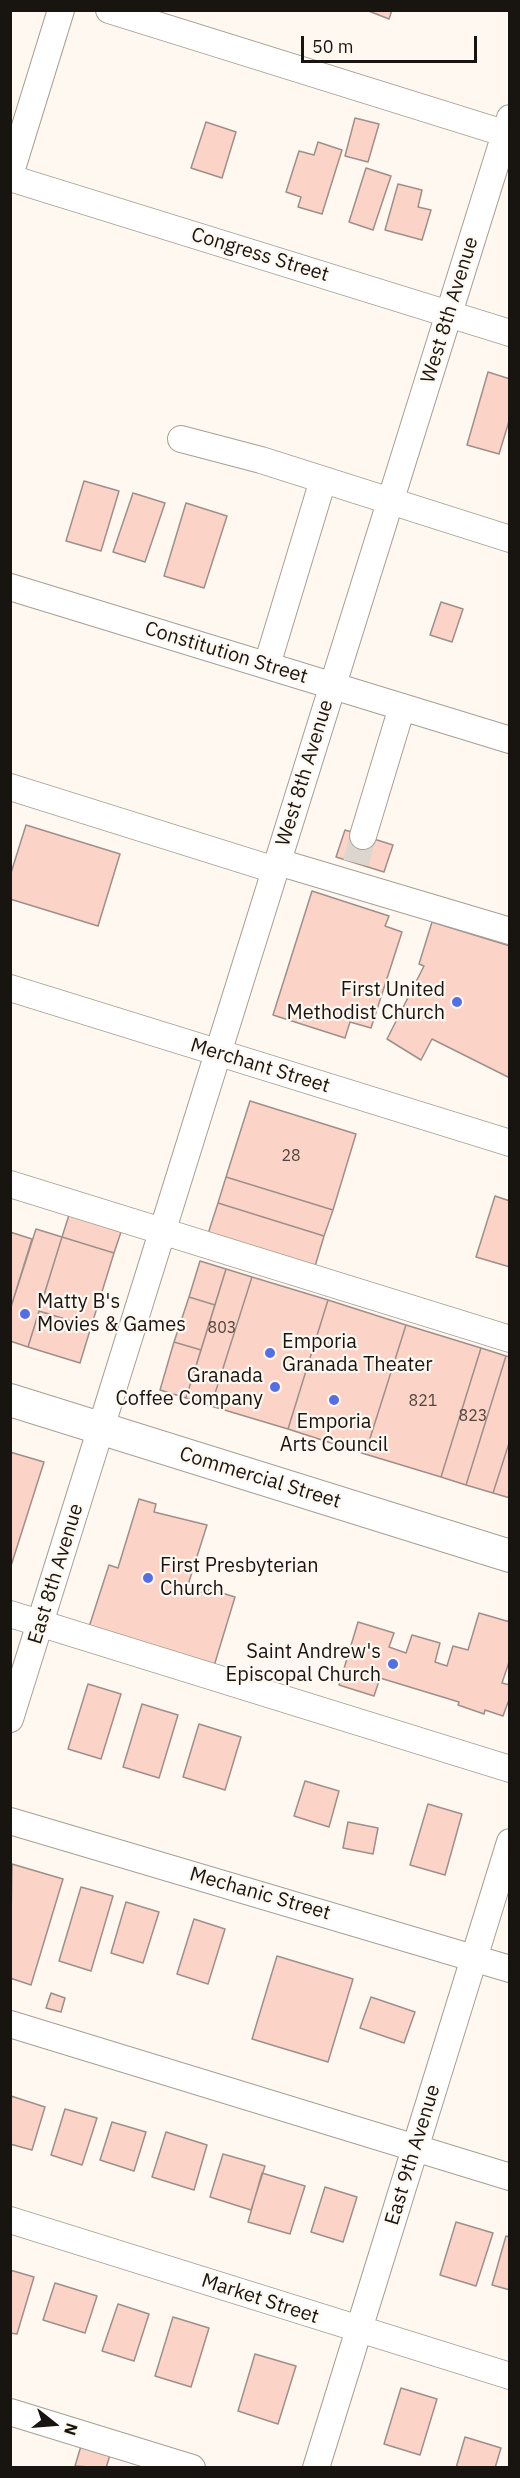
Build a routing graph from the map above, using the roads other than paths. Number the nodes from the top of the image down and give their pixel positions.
1 (62, 10) edge
2 (109, 10) edge
3 (508, 129) edge
4 (10, 176) edge
5 (449, 314) junction
6 (510, 333) edge
7 (181, 439) dead end
8 (323, 480) junction
9 (391, 502) junction
10 (510, 539) edge
11 (10, 587) edge
12 (267, 665) junction
13 (333, 686) junction
14 (402, 707) junction
15 (510, 740) edge
16 (10, 787) edge
17 (363, 836) tunnel mouth
18 (277, 866) junction
19 (510, 931) edge
20 (10, 988) edge
21 (218, 1053) junction
22 (510, 1143) edge
23 (10, 1184) edge
24 (163, 1231) junction
25 (510, 1339) edge
26 (10, 1400) edge
27 (101, 1429) junction
28 (510, 1556) edge
29 (10, 1614) edge
30 (40, 1623) junction
31 (10, 1719) edge
32 (510, 1769) edge
33 (10, 1821) edge
34 (510, 1842) edge
35 (474, 1957) junction
36 (510, 1969) edge
37 (10, 2024) edge
38 (415, 2149) junction
39 (510, 2177) edge
40 (10, 2220) edge
41 (358, 2330) junction
42 (510, 2376) edge
43 (10, 2412) edge
44 (192, 2468) edge
45 (316, 2468) edge

1 - 4 street
2 - 3 street
3 - 5 street, West 8th Avenue
4 - 5 street, Congress Street
5 - 6 street, Congress Street
5 - 9 street, West 8th Avenue
7 - 8 street
8 - 9 street
8 - 12 street
9 - 10 street
9 - 13 street, West 8th Avenue
11 - 12 street, Constitution Street
12 - 13 street, Constitution Street
13 - 14 street, Constitution Street
13 - 18 street, West 8th Avenue
14 - 15 street, Constitution Street
14 - 17 street
16 - 18 street
18 - 19 street
18 - 21 street, West 8th Avenue
20 - 21 street, Merchant Street
21 - 22 street, Merchant Street
21 - 24 street, West 8th Avenue
23 - 24 street
24 - 25 street
24 - 27 street, West 8th Avenue
26 - 27 main road, Commercial Street
27 - 28 main road, Commercial Street
27 - 30 street, East 8th Avenue
29 - 30 street
30 - 31 street, East 8th Avenue
30 - 32 street
33 - 35 street, Mechanic Street
34 - 35 street, East 9th Avenue
35 - 36 street, Mechanic Street
35 - 38 street, East 9th Avenue
37 - 38 street
38 - 39 street
38 - 41 street, East 9th Avenue
40 - 41 street, Market Street
41 - 42 street, Market Street
41 - 45 street, East 9th Avenue
43 - 44 street

